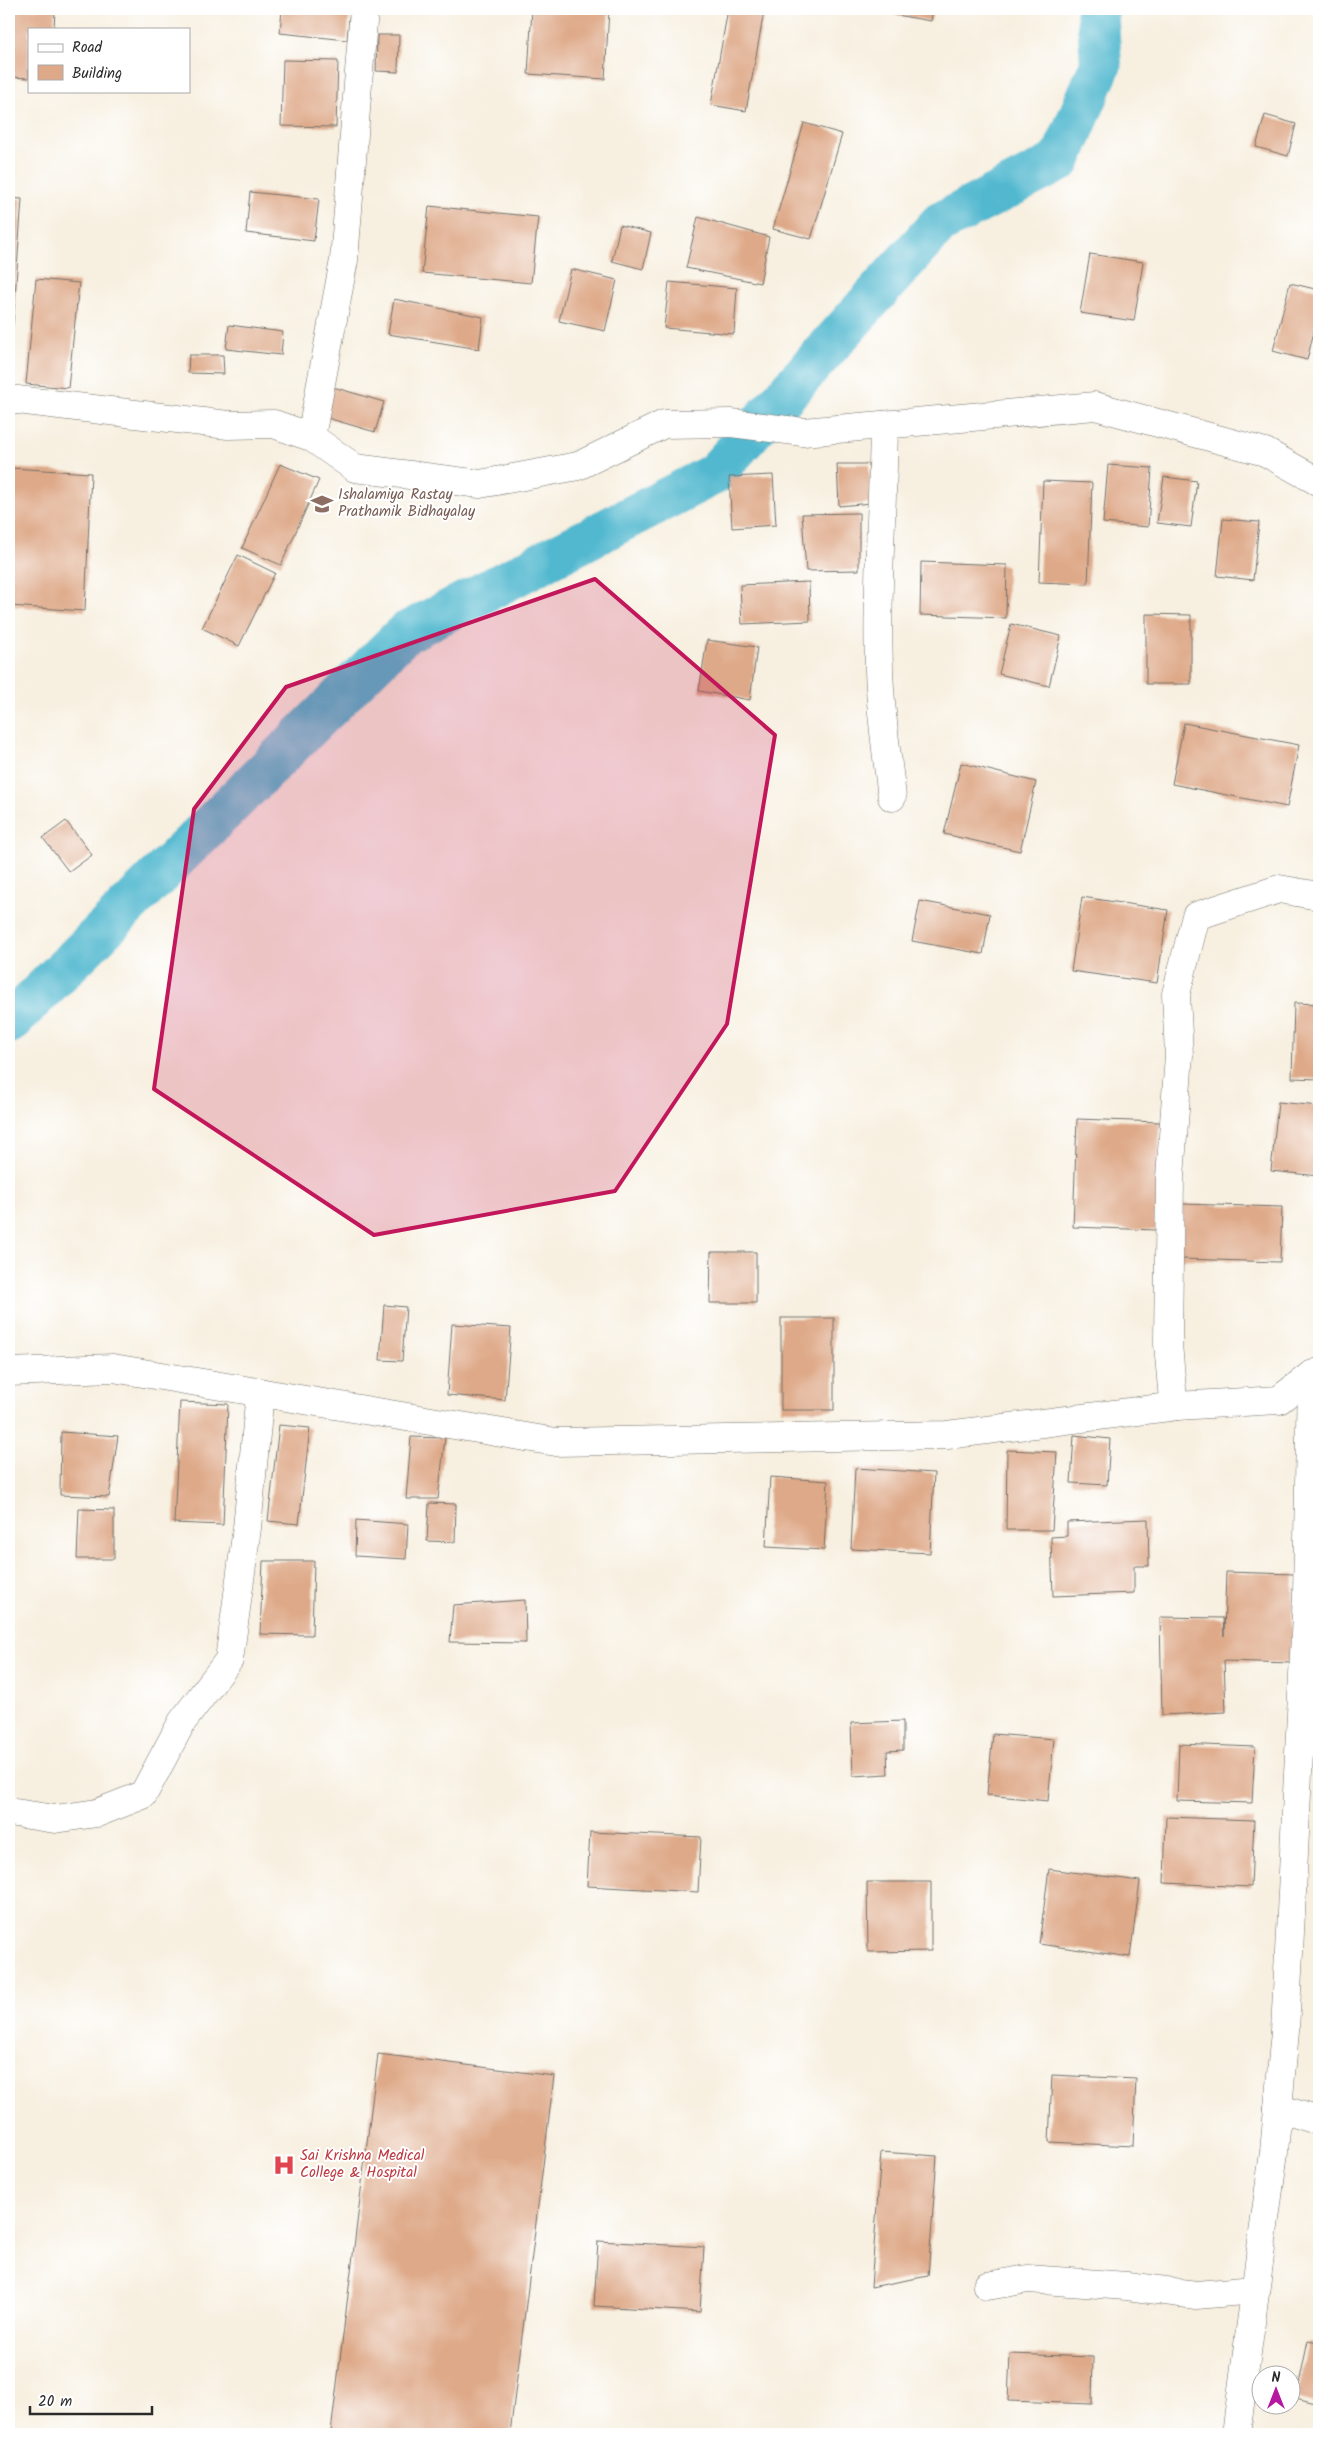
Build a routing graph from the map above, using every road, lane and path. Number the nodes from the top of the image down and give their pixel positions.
1 (364, 9) edge
2 (9, 399) edge
3 (884, 425) junction
4 (311, 437) junction
5 (1319, 482) edge
6 (892, 797) dead end
7 (1319, 896) edge
8 (9, 1372) edge
9 (1315, 1373) edge
10 (260, 1392) junction
11 (1178, 1406) junction
12 (9, 1812) edge
13 (1278, 2108) junction
14 (1319, 2121) edge
15 (987, 2286) dead end
16 (1256, 2290) junction
17 (1236, 2434) edge

1 - 4 street
2 - 4 street
3 - 4 street
3 - 5 street
3 - 6 street
7 - 11 street
8 - 10 street
9 - 11 street
9 - 13 street
10 - 11 street
10 - 12 street
13 - 14 street
13 - 16 street
15 - 16 street
16 - 17 street

